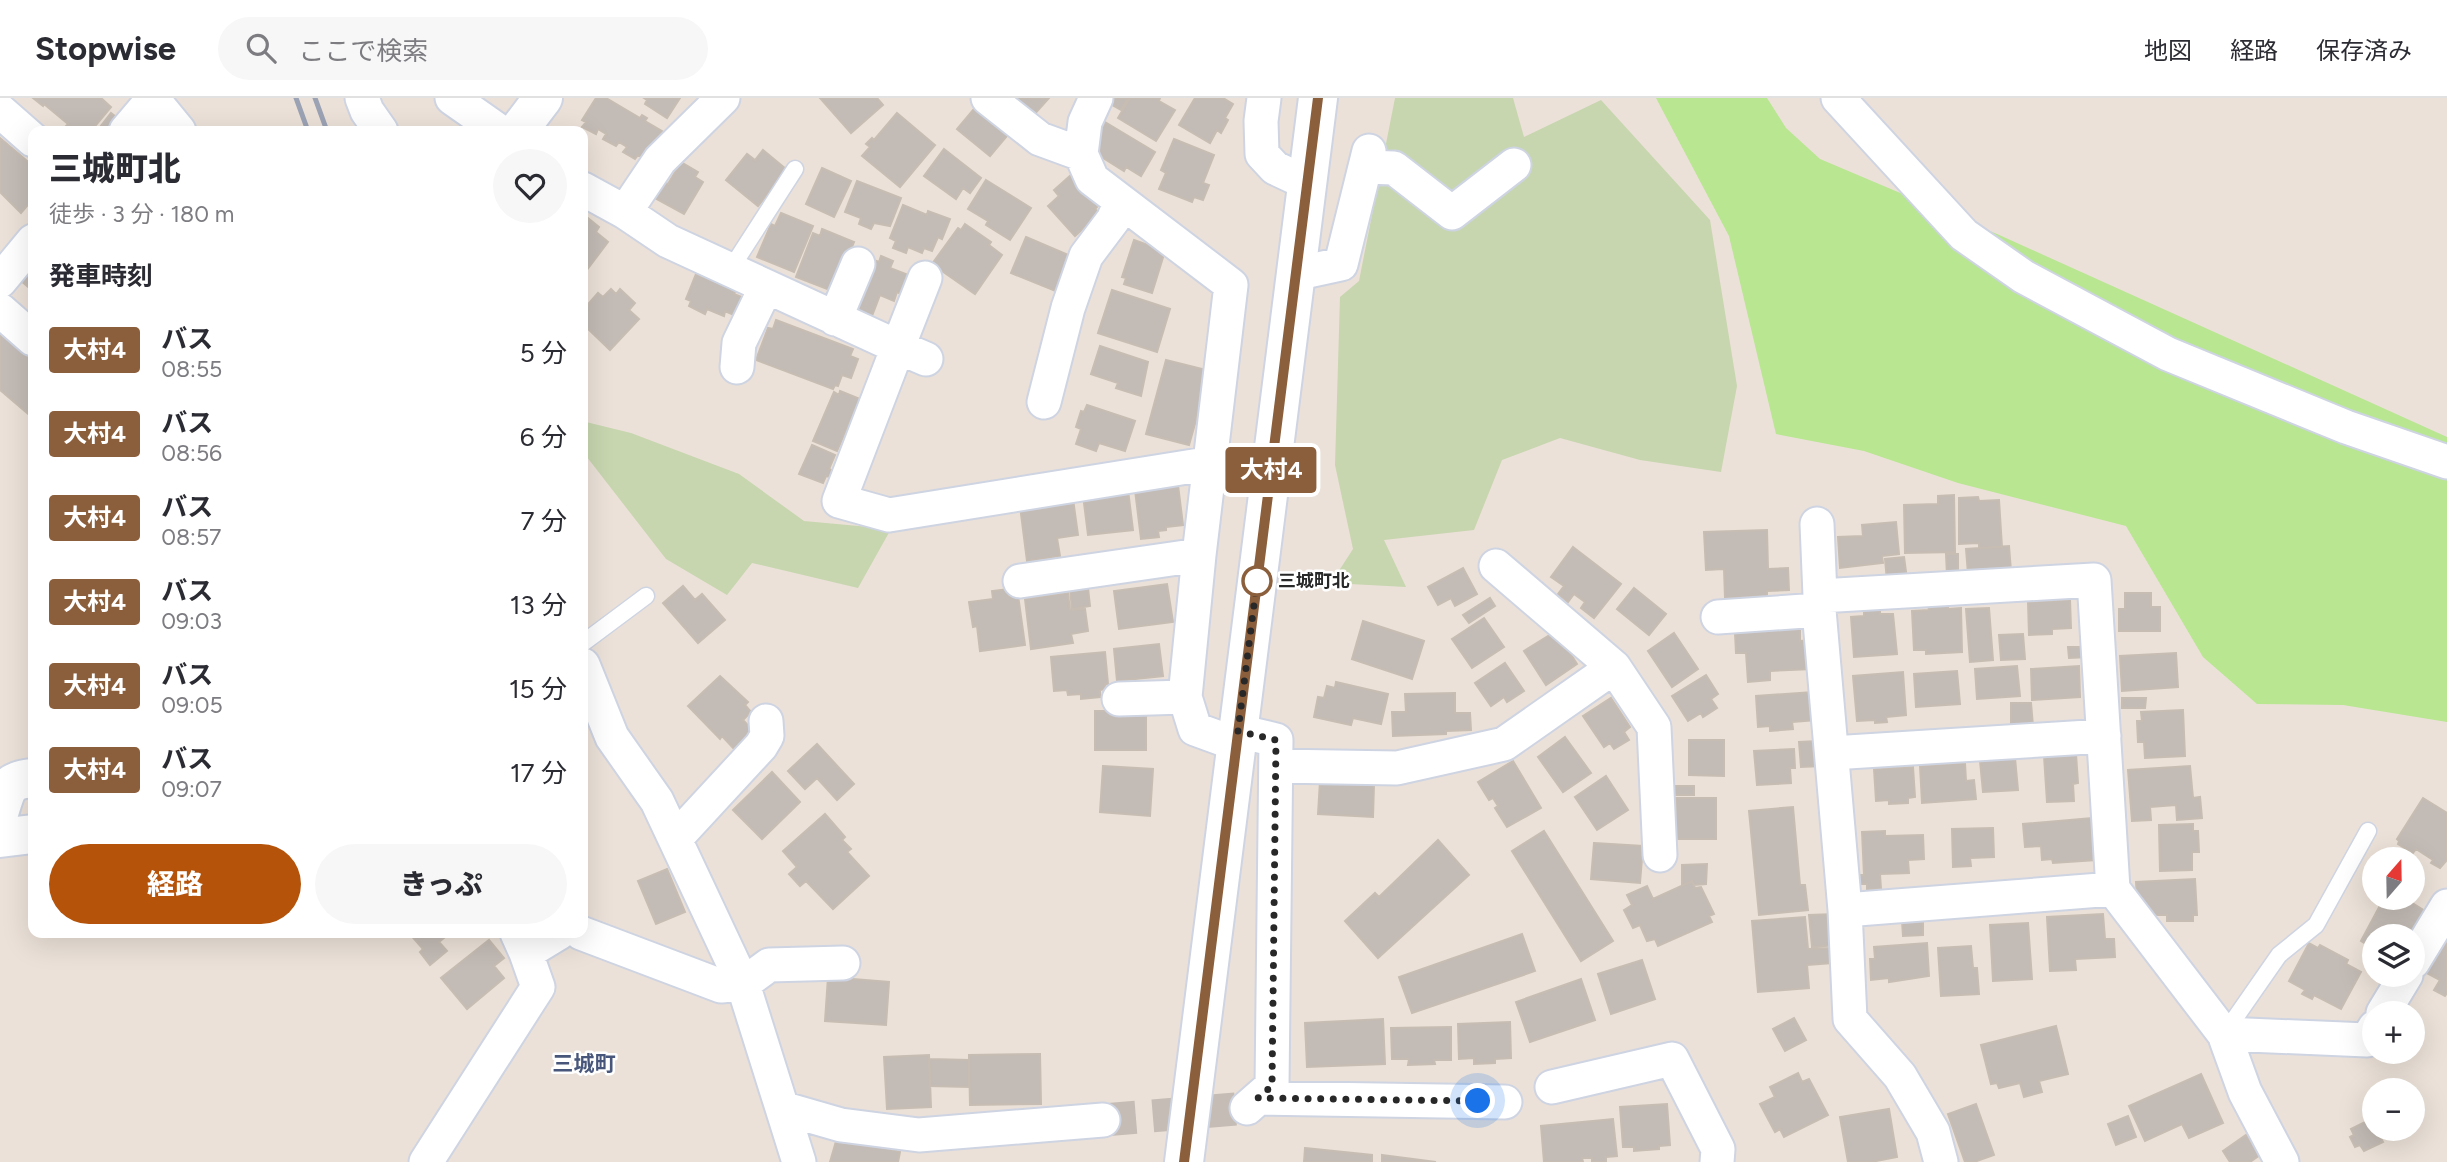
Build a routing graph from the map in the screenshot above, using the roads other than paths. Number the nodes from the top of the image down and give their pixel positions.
1 (362, 98) edge
2 (452, 98) edge
3 (543, 98) edge
4 (723, 98) edge
5 (988, 98) edge
6 (1264, 98) edge
7 (1318, 98) edge
8 (1838, 98) edge
9 (153, 99) edge
10 (1090, 103) edge
11 (0, 111) edge
12 (130, 126) edge
13 (175, 126) edge
14 (378, 126) edge
15 (492, 126) edge
16 (522, 126) edge
17 (28, 136) edge
18 (1081, 153) junction
19 (1514, 165) dead end
20 (795, 169) dead end
21 (1307, 183) junction
22 (588, 192) edge
23 (1121, 202) junction
24 (625, 212) junction
25 (858, 264) dead end
26 (730, 270) junction
27 (1296, 274) junction
28 (925, 278) dead end
29 (766, 287) junction
30 (0, 310) edge
31 (835, 318) junction
32 (28, 335) edge
33 (912, 353) junction
34 (737, 367) dead end
35 (1044, 402) dead end
36 (2447, 462) edge
37 (1212, 463) junction
38 (1816, 524) dead end
39 (1199, 555) junction
40 (1496, 566) dead end
41 (1020, 581) dead end
42 (646, 596) dead end
43 (1819, 603) junction
44 (1718, 617) dead end
45 (588, 639) edge
46 (1614, 667) junction
47 (588, 677) edge
48 (1185, 697) junction
49 (1119, 699) dead end
50 (766, 721) dead end
51 (2104, 736) junction
52 (1237, 738) junction
53 (1832, 753) junction
54 (1276, 766) junction
55 (28, 778) edge
56 (0, 810) edge
57 (2368, 831) dead end
58 (28, 835) edge
59 (0, 838) edge
60 (675, 839) junction
61 (1660, 855) dead end
62 (2113, 889) junction
63 (2446, 909) edge
64 (1845, 910) junction
65 (588, 936) edge
66 (540, 938) edge
67 (521, 943) edge
68 (2425, 943) edge
69 (842, 963) dead end
70 (743, 984) junction
71 (2224, 1034) junction
72 (2362, 1040) edge
73 (1552, 1087) dead end
74 (1505, 1102) dead end
75 (782, 1108) junction
76 (1103, 1121) tunnel mouth
77 (426, 1162) edge
78 (799, 1162) edge
79 (1184, 1162) edge
80 (1717, 1162) edge
81 (1941, 1162) edge
82 (2282, 1162) edge

1 - 14 street
2 - 15 street
3 - 16 main road
4 - 24 street
5 - 18 street
6 - 21 street
7 - 21 main road
8 - 36 street
9 - 12 street
9 - 13 street
10 - 18 street
11 - 17 street
18 - 23 street
19 - 27 street
20 - 26 lane
21 - 27 main road
22 - 24 street
23 - 35 street
23 - 37 street
24 - 26 street
25 - 31 street
26 - 29 street
27 - 52 main road
28 - 33 street
29 - 31 street
29 - 34 street
30 - 32 street
31 - 33 street
33 - 37 street
37 - 39 street
38 - 43 street
39 - 41 street
39 - 48 street
40 - 46 street
42 - 45 lane
43 - 44 street
43 - 51 street
43 - 53 street
46 - 54 street
46 - 61 street
47 - 60 street
48 - 49 street
48 - 52 street
50 - 60 street
51 - 53 street
51 - 62 street
52 - 54 street
52 - 79 main road
53 - 64 street
54 - 74 street
55 - 56 main road
57 - 71 lane
58 - 59 main road
60 - 70 street
62 - 64 street
62 - 71 street
63 - 68 street
64 - 81 street
65 - 70 street
66 - 67 street
67 - 77 street
69 - 70 street
70 - 75 street
71 - 72 street
71 - 82 street
73 - 80 street
75 - 76 street
75 - 78 street

